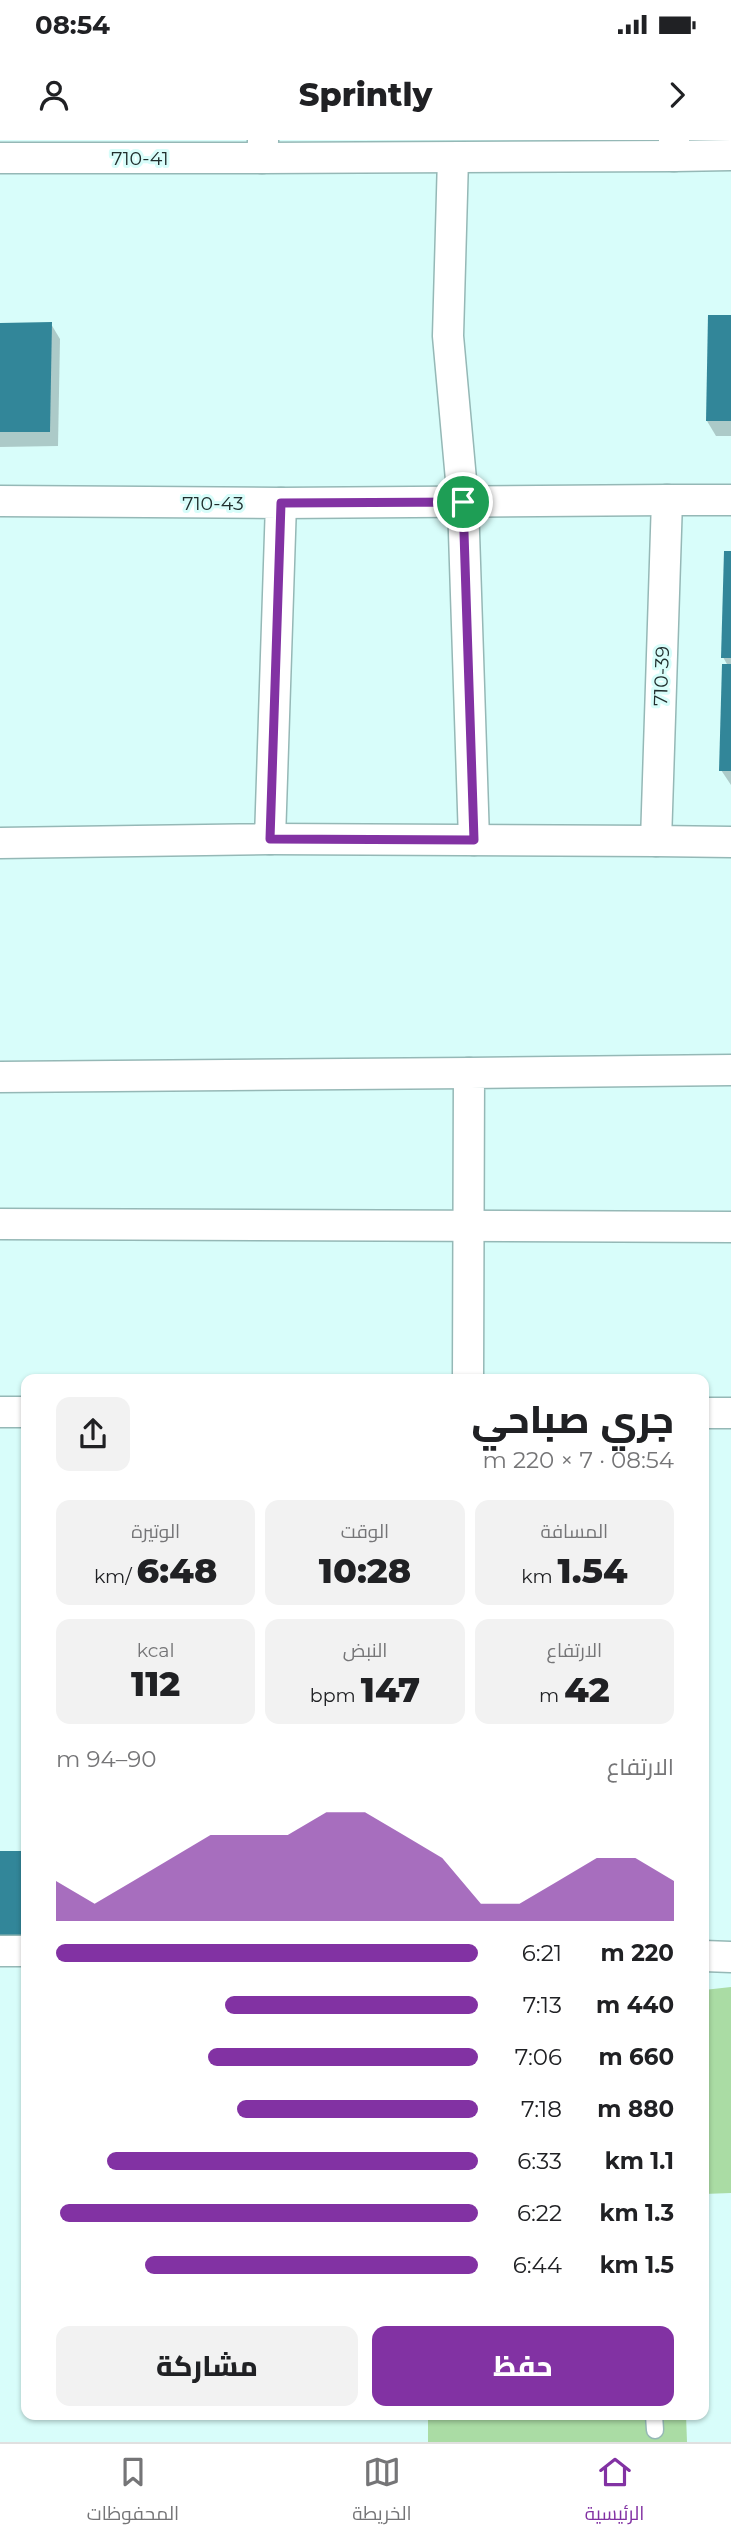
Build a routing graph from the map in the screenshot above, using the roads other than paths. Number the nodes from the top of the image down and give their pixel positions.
1 (674, 148) edge
2 (262, 149) edge
3 (468, 152) edge
4 (731, 155) edge
5 (0, 158) edge
6 (731, 499) edge
7 (667, 500) junction
8 (0, 501) edge
9 (463, 502) junction
10 (281, 503) junction
11 (270, 839) junction
12 (474, 840) junction
13 (656, 841) junction
14 (731, 842) edge
15 (0, 843) edge
16 (731, 1070) edge
17 (469, 1073) junction
18 (0, 1077) edge
19 (0, 1224) edge
20 (731, 1227) edge
21 (468, 1228) junction
22 (468, 1374) edge
23 (0, 1412) edge
24 (21, 1412) edge
25 (709, 1413) edge
26 (731, 1413) edge
27 (0, 1951) edge
28 (21, 1951) edge
29 (709, 1956) edge
30 (731, 1957) edge

1 - 3 street, 710-41
1 - 4 street, 710-41
2 - 3 street, 710-41
2 - 5 street, 710-41
3 - 9 street
6 - 7 street
7 - 9 street, 710-43
7 - 13 street, 710-39
8 - 10 street, 710-43
9 - 10 street, 710-43
9 - 12 street
10 - 11 street
11 - 12 street
11 - 15 street
12 - 13 street
13 - 14 street
16 - 17 street
17 - 18 street
17 - 21 street
19 - 21 street
20 - 21 street
21 - 22 street
23 - 24 street
25 - 26 street
27 - 28 street
29 - 30 street

